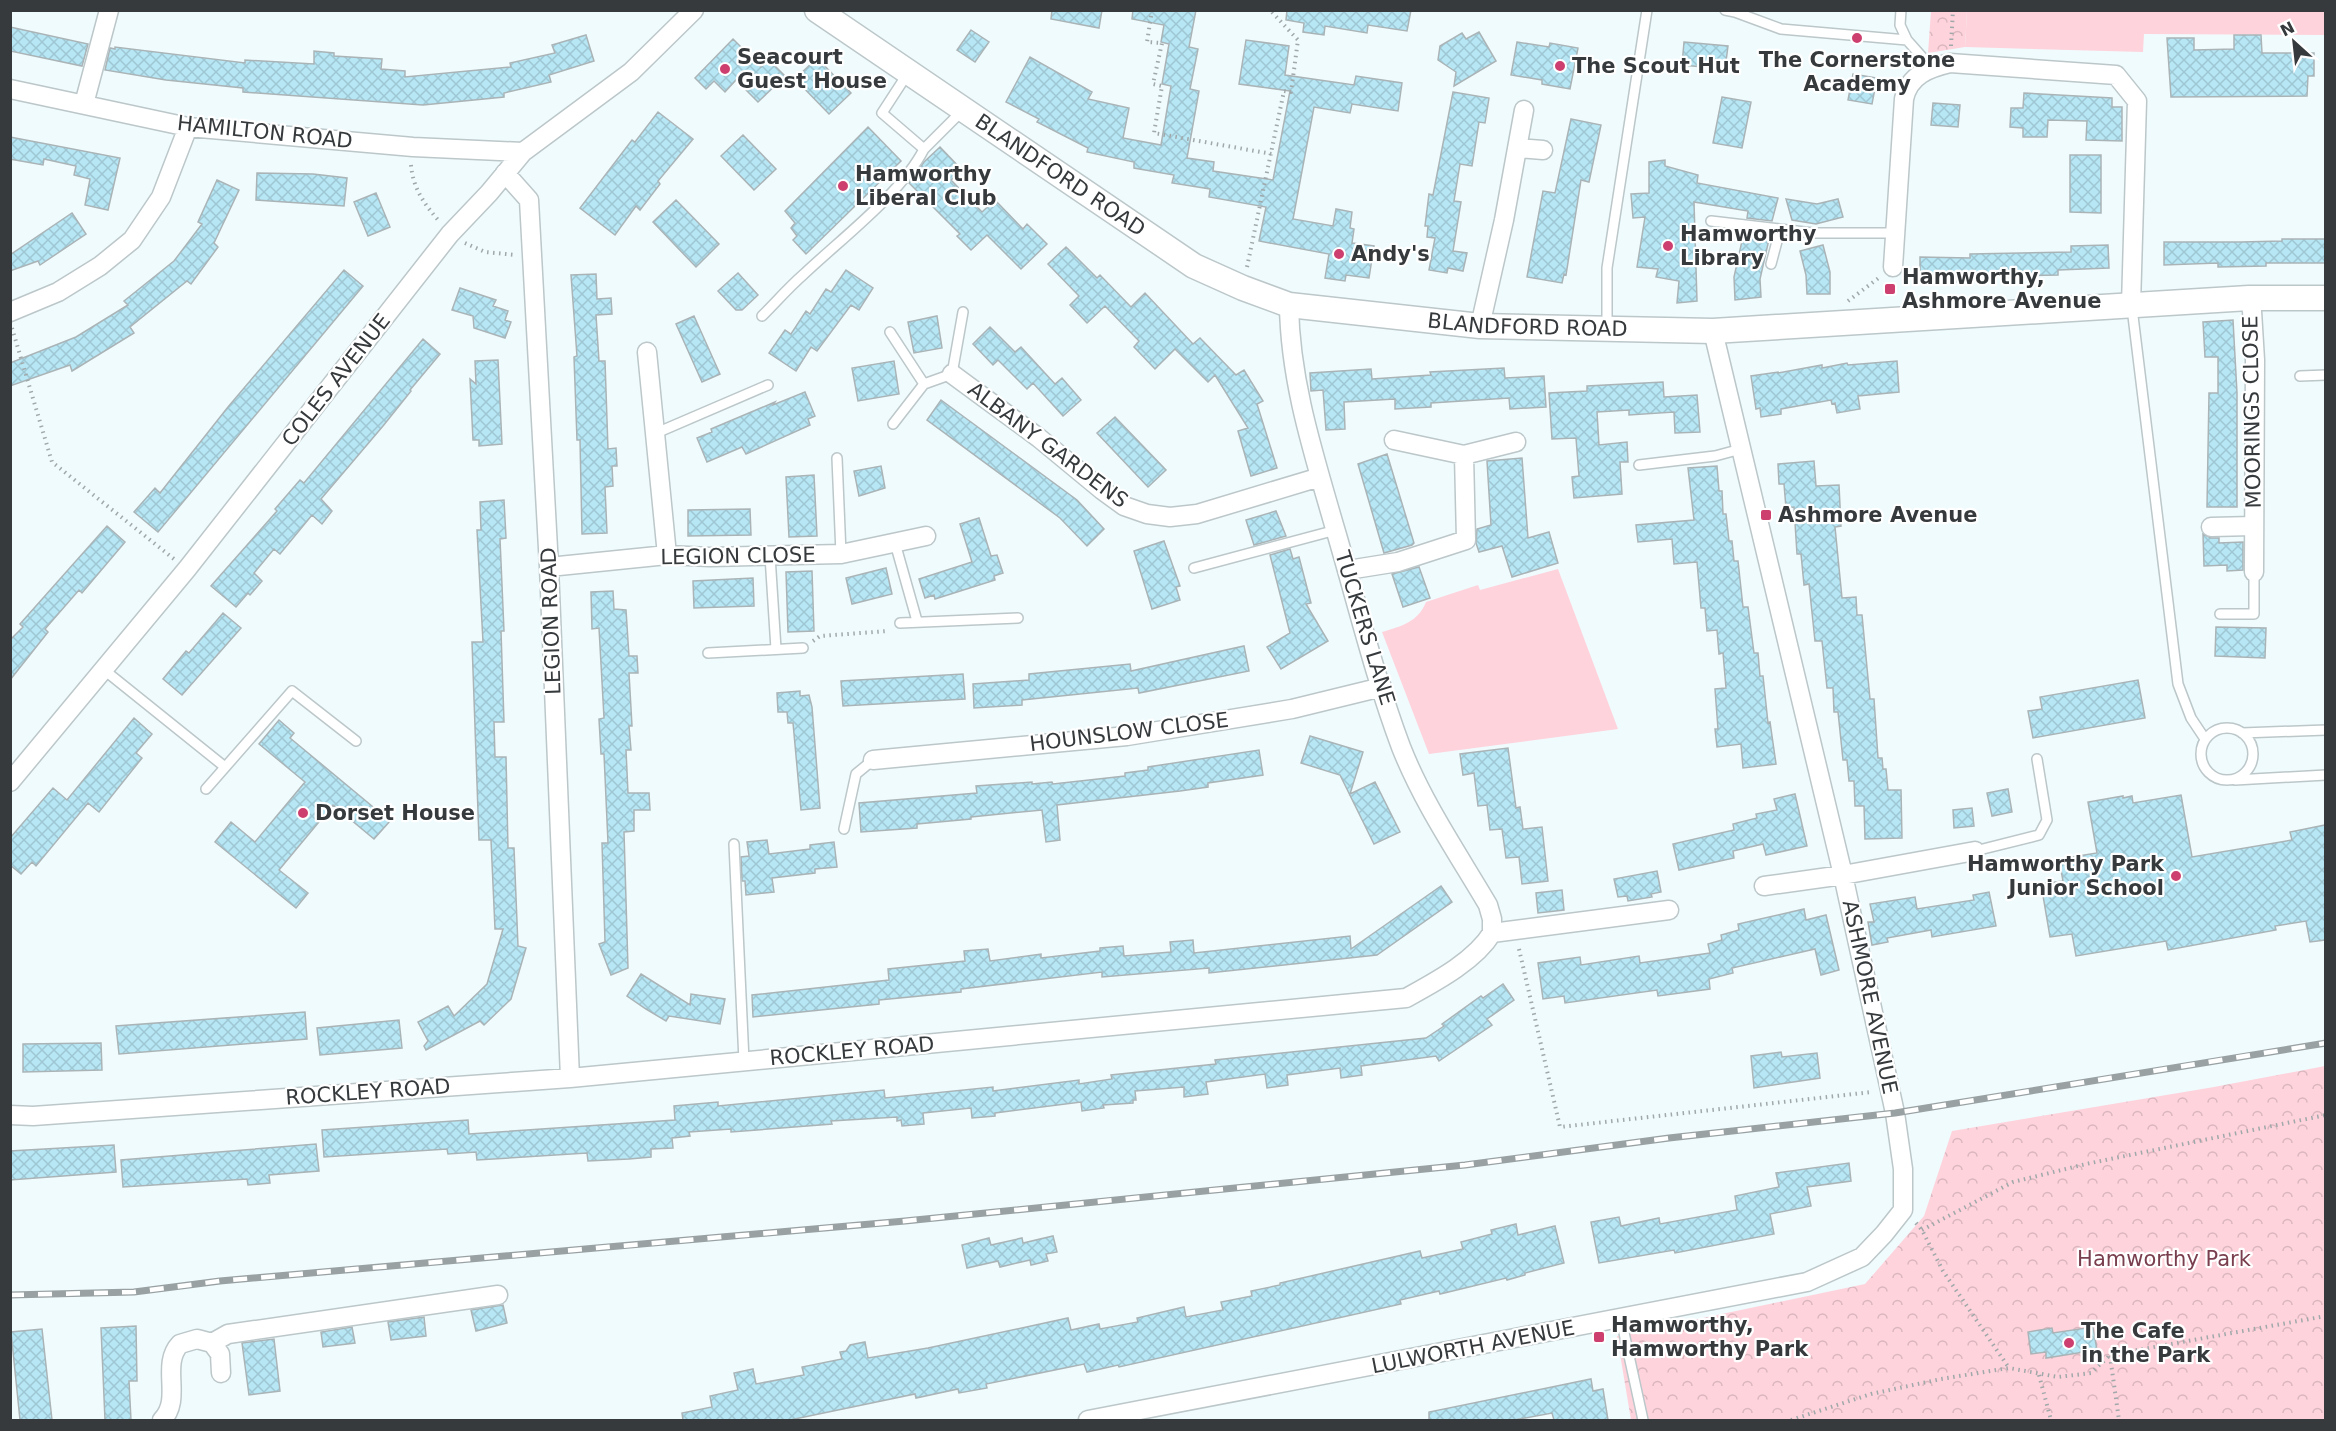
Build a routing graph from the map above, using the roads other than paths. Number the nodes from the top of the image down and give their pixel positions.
1 (109, 10) edge
2 (694, 10) edge
3 (817, 10) edge
4 (1725, 10) edge
5 (1643, 11) edge
6 (1900, 11) edge
7 (1908, 40) junction
8 (1924, 72) junction
9 (908, 73) junction
10 (10, 89) edge
11 (84, 104) junction
12 (963, 110) junction
13 (1524, 110) dead end
14 (188, 127) junction
15 (1517, 148) junction
16 (924, 149) junction
17 (1543, 150) dead end
18 (523, 152) junction
19 (505, 173) junction
20 (1711, 221) dead end
21 (1780, 230) junction
22 (1895, 232) junction
23 (1771, 264) dead end
24 (1893, 267) road end
25 (2249, 298) junction
26 (2325, 298) edge
27 (1288, 304) junction
28 (2131, 305) junction
29 (10, 312) edge
30 (963, 312) dead end
31 (762, 316) dead end
32 (1480, 326) junction
33 (1607, 329) junction
34 (1713, 331) junction
35 (890, 332) dead end
36 (647, 352) dead end
37 (952, 374) junction
38 (2325, 375) edge
39 (2300, 376) dead end
40 (924, 384) junction
41 (768, 385) dead end
42 (893, 424) dead end
43 (654, 434) junction
44 (1394, 440) dead end
45 (1516, 442) dead end
46 (1742, 449) junction
47 (1464, 455) junction
48 (837, 458) dead end
49 (1639, 465) dead end
50 (1320, 477) junction
51 (2253, 526) junction
52 (2211, 527) dead end
53 (1336, 530) junction
54 (926, 536) dead end
55 (895, 543) junction
56 (842, 554) junction
57 (667, 555) junction
58 (770, 556) junction
59 (549, 567) junction
60 (1194, 568) dead end
61 (1348, 570) junction
62 (2254, 572) joint
63 (2220, 614) dead end
64 (1018, 618) dead end
65 (917, 621) junction
66 (900, 623) road end
67 (803, 648) road end
68 (776, 649) junction
69 (708, 653) dead end
70 (104, 669) junction
71 (1382, 687) junction
72 (2325, 730) edge
73 (2242, 732) junction
74 (2205, 739) junction
75 (356, 741) dead end
76 (18, 759) edge
77 (2037, 759) dead end
78 (873, 760) joint
79 (225, 767) junction
80 (2325, 776) edge
81 (2233, 780) junction
82 (10, 782) edge
83 (206, 789) dead end
84 (844, 829) dead end
85 (734, 844) dead end
86 (1975, 851) joint
87 (1843, 874) junction
88 (1764, 886) dead end
89 (1669, 910) dead end
90 (1492, 933) junction
91 (744, 1061) junction
92 (570, 1078) junction
93 (10, 1115) edge
94 (1903, 1210) joint
95 (498, 1295) dead end
96 (1621, 1319) junction
97 (213, 1343) junction
98 (221, 1373) dead end
99 (162, 1420) edge
100 (1088, 1420) edge
101 (1642, 1420) edge

1 - 11 street
2 - 18 street, COLES AVENUE
3 - 9 main road, BLANDFORD ROAD
4 - 7 lane
5 - 33 lane
6 - 7 lane
7 - 8 lane
8 - 22 street
8 - 28 street
9 - 12 main road, BLANDFORD ROAD
9 - 16 lane
10 - 11 street, HAMILTON ROAD
11 - 14 street, HAMILTON ROAD
12 - 16 lane
12 - 27 main road, BLANDFORD ROAD
13 - 15 street
14 - 18 street, HAMILTON ROAD
14 - 29 street
15 - 17 street
15 - 32 street
16 - 31 lane
18 - 19 street, COLES AVENUE
19 - 59 street, LEGION ROAD
19 - 70 street, COLES AVENUE
20 - 21 lane
21 - 22 lane
21 - 23 lane
22 - 24 street
25 - 26 main road, BLANDFORD ROAD
25 - 28 main road, BLANDFORD ROAD
25 - 51 street, MOORINGS CLOSE
27 - 32 main road, BLANDFORD ROAD
27 - 50 street, TUCKERS LANE
28 - 34 main road, BLANDFORD ROAD
28 - 74 lane
30 - 37 lane
32 - 33 main road, BLANDFORD ROAD
33 - 34 main road, BLANDFORD ROAD
34 - 46 street, ASHMORE AVENUE
35 - 40 lane
36 - 43 street
37 - 40 lane
37 - 50 street, ALBANY GARDENS
38 - 39 lane
40 - 42 lane
41 - 43 lane
43 - 57 street
44 - 47 street
45 - 47 street
46 - 49 lane
46 - 87 street, ASHMORE AVENUE
47 - 61 street
48 - 56 lane
50 - 53 street, TUCKERS LANE
51 - 52 street, MOORINGS CLOSE
51 - 62 street, MOORINGS CLOSE
53 - 60 lane
53 - 61 street, TUCKERS LANE
54 - 55 street, LEGION CLOSE
55 - 56 street, LEGION CLOSE
55 - 65 lane
56 - 58 street, LEGION CLOSE
57 - 58 street, LEGION CLOSE
57 - 59 street, LEGION CLOSE
58 - 68 lane
59 - 92 street, LEGION ROAD
61 - 71 street, TUCKERS LANE
62 - 63 lane
64 - 65 lane
65 - 66 lane
67 - 68 lane
68 - 69 lane
70 - 76 street, COLES AVENUE
70 - 79 lane
71 - 78 street, HOUNSLOW CLOSE
71 - 90 street, TUCKERS LANE
72 - 73 lane
73 - 74 lane
73 - 81 lane
74 - 81 lane
75 - 79 lane
76 - 82 street, COLES AVENUE
77 - 86 lane
78 - 84 lane
79 - 83 lane
80 - 81 lane
85 - 91 lane
86 - 87 street
87 - 88 street
87 - 94 street, ASHMORE AVENUE
89 - 90 street
90 - 91 street, ROCKLEY ROAD
91 - 92 street, ROCKLEY ROAD
92 - 93 street, ROCKLEY ROAD
94 - 96 street, LULWORTH AVENUE
95 - 97 street
96 - 100 street, LULWORTH AVENUE
96 - 101 lane
97 - 98 street
97 - 99 street

